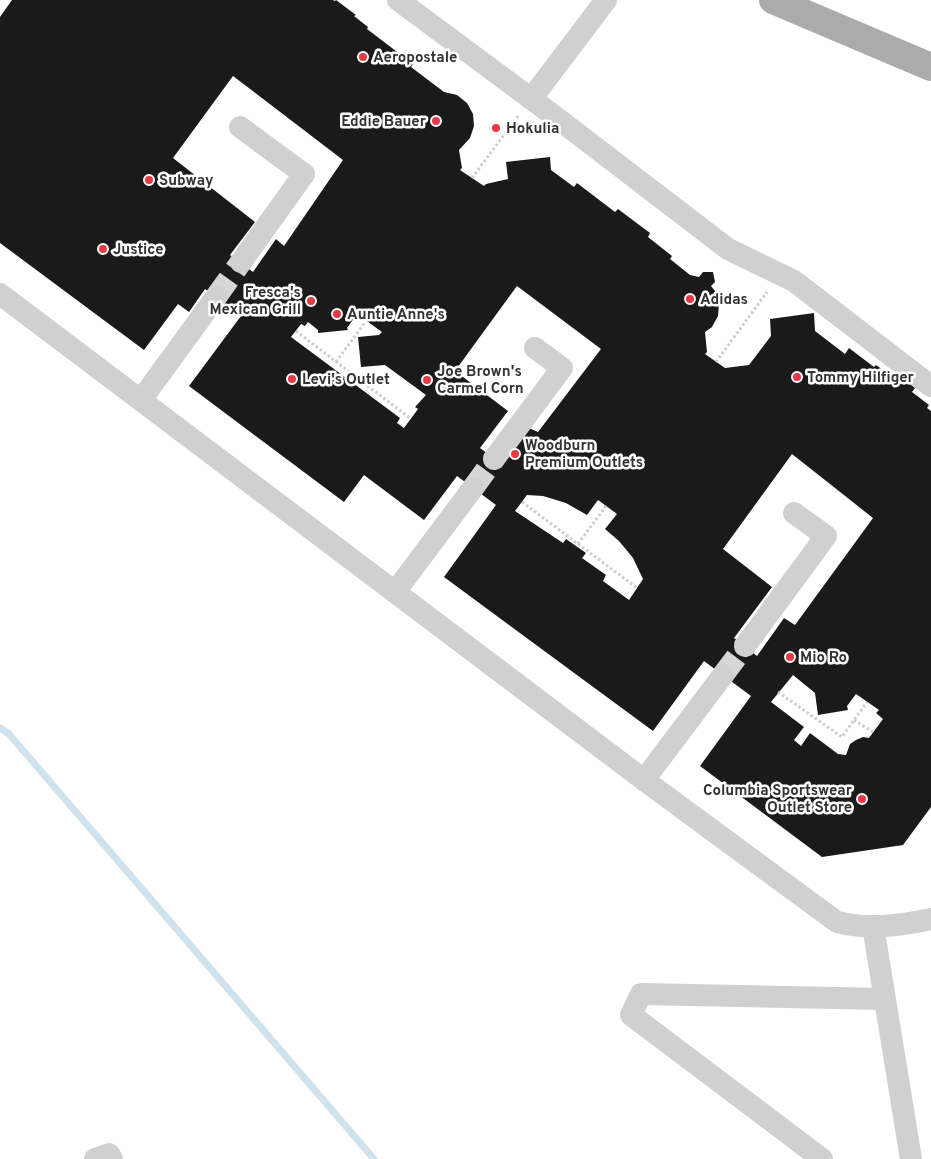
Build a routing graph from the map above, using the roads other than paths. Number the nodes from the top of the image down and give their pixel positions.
1 (398, 0) edge
2 (606, 0) edge
3 (773, 0) edge
4 (931, 67) edge
5 (531, 99) junction
6 (240, 127) dead end
7 (241, 262) tunnel mouth
8 (0, 294) edge
9 (216, 297) tunnel mouth
10 (535, 348) dead end
11 (931, 386) edge
12 (141, 400) junction
13 (494, 459) tunnel mouth
14 (473, 488) tunnel mouth
15 (794, 513) dead end
16 (395, 592) junction
17 (745, 646) tunnel mouth
18 (723, 675) tunnel mouth
19 (644, 780) junction
20 (931, 918) edge
21 (873, 926) junction
22 (884, 999) junction
23 (95, 1159) edge
24 (112, 1159) edge
25 (822, 1159) edge
26 (910, 1159) edge

1 - 5 street
2 - 5 street
3 - 4 main road
5 - 11 street
6 - 7 street
8 - 12 street
9 - 12 street
10 - 13 street
12 - 16 street
14 - 16 street
15 - 17 street
16 - 19 street
18 - 19 street
19 - 21 street
20 - 21 street
21 - 22 street
22 - 25 street
22 - 26 street
23 - 24 street

